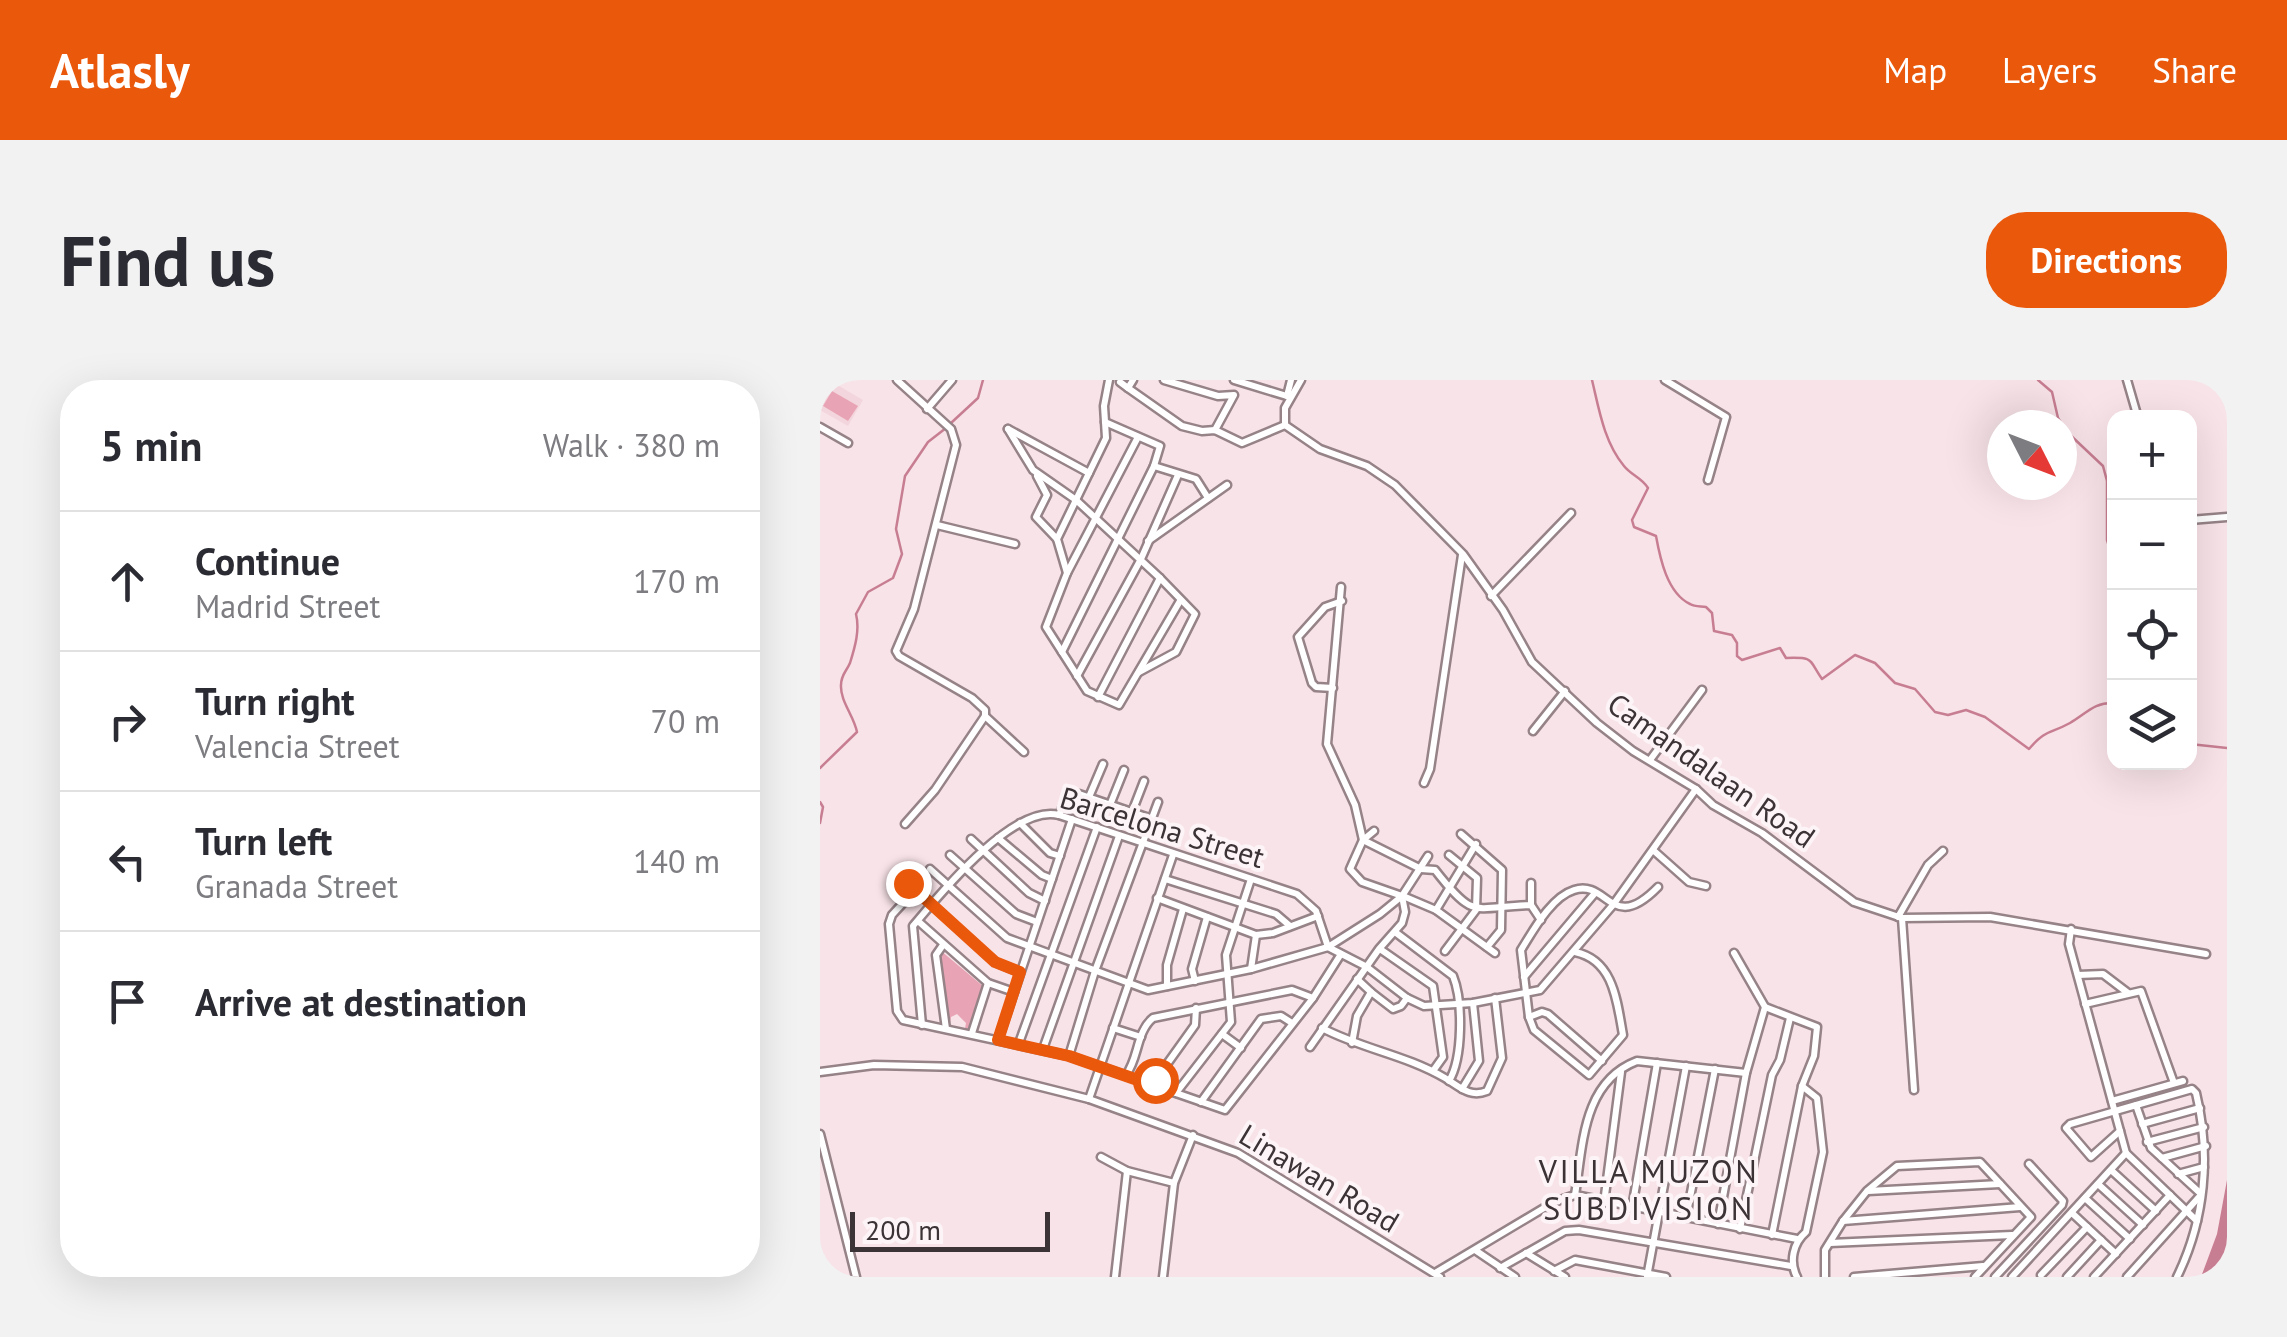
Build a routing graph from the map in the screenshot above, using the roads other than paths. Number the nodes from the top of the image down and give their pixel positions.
1 (897, 380) edge
2 (952, 380) edge
3 (1109, 380) edge
4 (1133, 380) edge
5 (1164, 380) edge
6 (1236, 380) edge
7 (1291, 380) edge
8 (1301, 380) edge
9 (1665, 380) edge
10 (2126, 380) edge
11 (1120, 382) edge
12 (1264, 384) edge
13 (1128, 388) junction
14 (1288, 397) junction
15 (927, 408) junction
16 (2135, 410) edge
17 (1105, 422) junction
18 (1285, 425) junction
19 (820, 426) edge
20 (1216, 430) junction
21 (1138, 436) junction
22 (848, 444) dead end
23 (1154, 466) junction
24 (1033, 470) junction
25 (1090, 473) junction
26 (1178, 475) junction
27 (1708, 480) dead end
28 (1227, 485) dead end
29 (1208, 498) junction
30 (1076, 500) junction
31 (1570, 514) dead end
32 (2227, 517) edge
33 (2197, 519) edge
34 (1097, 520) junction
35 (937, 525) junction
36 (1119, 538) junction
37 (1057, 539) junction
38 (1148, 542) junction
39 (1015, 544) dead end
40 (1462, 554) junction
41 (1141, 559) junction
42 (1066, 573) junction
43 (1160, 578) junction
44 (1342, 587) dead end
45 (1491, 596) junction
46 (1342, 600) junction
47 (1180, 601) junction
48 (1062, 653) junction
49 (1139, 672) junction
50 (1077, 676) junction
51 (1334, 688) junction
52 (1702, 690) dead end
53 (1565, 691) junction
54 (1098, 697) junction
55 (985, 716) junction
56 (1532, 731) dead end
57 (1024, 752) dead end
58 (1650, 760) junction
59 (1103, 764) dead end
60 (1124, 770) dead end
61 (1144, 781) dead end
62 (1424, 783) dead end
63 (1696, 790) junction
64 (1090, 797) junction
65 (1158, 802) dead end
66 (1110, 805) junction
67 (1132, 812) junction
68 (1059, 815) junction
69 (1072, 819) junction
70 (1152, 819) junction
71 (1020, 823) junction
72 (905, 824) dead end
73 (1097, 828) junction
74 (1374, 831) dead end
75 (1461, 834) dead end
76 (1119, 836) junction
77 (998, 838) junction
78 (971, 840) dead end
79 (1364, 840) junction
80 (1142, 843) junction
81 (1476, 844) junction
82 (1653, 850) junction
83 (1942, 851) dead end
84 (983, 852) junction
85 (950, 855) dead end
86 (1173, 855) junction
87 (1449, 855) dead end
88 (1060, 856) junction
89 (1428, 856) dead end
90 (1463, 866) junction
91 (968, 868) junction
92 (930, 869) dead end
93 (1421, 869) junction
94 (1052, 879) junction
95 (1164, 879) junction
96 (1251, 879) junction
97 (908, 883) dead end
98 (1531, 883) dead end
99 (950, 886) junction
100 (1706, 886) dead end
101 (1658, 887) dead end
102 (915, 890) junction
103 (1449, 890) junction
104 (1595, 893) junction
105 (1402, 896) junction
106 (1158, 898) junction
107 (1045, 901) junction
108 (1244, 902) junction
109 (934, 905) junction
110 (1612, 905) junction
111 (1501, 906) junction
112 (1532, 906) junction
113 (1183, 909) junction
114 (1436, 910) junction
115 (1476, 910) junction
116 (1318, 916) junction
117 (1206, 917) junction
118 (1900, 917) junction
119 (918, 920) junction
120 (1541, 920) junction
121 (1037, 922) junction
122 (1234, 926) junction
123 (1290, 926) junction
124 (1463, 929) junction
125 (2071, 929) junction
126 (1394, 932) junction
127 (1256, 935) junction
128 (943, 945) junction
129 (1328, 946) junction
130 (1028, 947) junction
131 (1488, 947) junction
132 (1379, 949) junction
133 (1445, 951) dead end
134 (1575, 952) junction
135 (1496, 953) dead end
136 (1734, 953) dead end
137 (1340, 954) junction
138 (2206, 954) dead end
139 (1052, 956) junction
140 (1072, 963) junction
141 (1367, 967) junction
142 (1252, 969) junction
143 (1095, 971) junction
144 (1020, 972) junction
145 (1228, 974) junction
146 (2078, 975) junction
147 (1523, 978) junction
148 (1357, 979) junction
149 (1195, 981) junction
150 (1128, 983) junction
151 (988, 984) junction
152 (1168, 986) junction
153 (1014, 992) junction
154 (1371, 992) junction
155 (2128, 993) junction
156 (1522, 994) junction
157 (1313, 998) junction
158 (1407, 998) junction
159 (1495, 998) junction
160 (1231, 1001) junction
161 (1473, 1003) junction
162 (1456, 1004) junction
163 (2085, 1004) junction
164 (1434, 1007) junction
165 (1765, 1007) junction
166 (1196, 1008) junction
167 (1530, 1017) junction
168 (1790, 1018) junction
169 (1292, 1023) junction
170 (922, 1025) junction
171 (1113, 1028) junction
172 (1322, 1028) junction
173 (946, 1029) junction
174 (972, 1033) junction
175 (1222, 1034) junction
176 (1141, 1036) junction
177 (998, 1040) junction
178 (1019, 1043) junction
179 (1352, 1043) junction
180 (1310, 1047) dead end
181 (1241, 1048) junction
182 (1043, 1050) junction
183 (1069, 1056) junction
184 (1602, 1061) junction
185 (1657, 1064) junction
186 (1686, 1066) junction
187 (1100, 1067) junction
188 (1715, 1069) junction
189 (1622, 1071) junction
190 (820, 1072) edge
191 (1434, 1072) junction
192 (1746, 1073) junction
193 (1125, 1076) junction
194 (1449, 1081) junction
195 (2183, 1081) dead end
196 (2174, 1084) junction
197 (1152, 1085) junction
198 (1802, 1086) junction
199 (1462, 1089) junction
200 (1914, 1090) dead end
201 (1176, 1094) junction
202 (1089, 1099) junction
203 (1201, 1102) junction
204 (2136, 1104) junction
205 (2113, 1105) junction
206 (2200, 1108) junction
207 (2142, 1124) junction
208 (2204, 1127) junction
209 (2120, 1130) junction
210 (820, 1134) edge
211 (1193, 1134) junction
212 (2147, 1142) junction
213 (2206, 1146) junction
214 (2126, 1154) junction
215 (1101, 1157) dead end
216 (2162, 1158) junction
217 (2030, 1164) dead end
218 (2204, 1167) junction
219 (1127, 1170) junction
220 (2111, 1170) junction
221 (2178, 1174) junction
222 (1174, 1184) junction
223 (2000, 1184) junction
224 (2098, 1184) junction
225 (1867, 1191) junction
226 (2200, 1195) junction
227 (1575, 1196) junction
228 (2170, 1196) junction
229 (2085, 1198) junction
230 (1604, 1202) junction
231 (2021, 1207) junction
232 (1632, 1208) junction
233 (2156, 1211) junction
234 (2186, 1212) junction
235 (1659, 1213) junction
236 (2072, 1213) junction
237 (1686, 1218) junction
238 (1842, 1221) junction
239 (2198, 1222) junction
240 (1718, 1224) junction
241 (2142, 1225) junction
242 (2087, 1227) junction
243 (1740, 1229) junction
244 (1772, 1235) junction
245 (2014, 1235) junction
246 (2130, 1238) junction
247 (1797, 1239) junction
248 (2101, 1240) junction
249 (1653, 1243) junction
250 (1828, 1243) junction
251 (1476, 1250) junction
252 (1526, 1253) junction
253 (2116, 1254) junction
254 (2026, 1261) junction
255 (1791, 1266) junction
256 (1984, 1266) junction
257 (1500, 1268) junction
258 (1554, 1270) junction
259 (1438, 1275) edge
260 (1647, 1275) edge
261 (2042, 1276) edge
262 (856, 1277) edge
263 (1114, 1277) edge
264 (1163, 1277) edge
265 (1515, 1277) edge
266 (1565, 1277) edge
267 (1666, 1277) edge
268 (1796, 1277) edge
269 (1825, 1277) edge
270 (1854, 1277) edge
271 (1974, 1277) edge
272 (1995, 1277) edge
273 (2012, 1277) edge
274 (2066, 1277) edge
275 (2094, 1277) edge
276 (2127, 1277) edge
277 (2177, 1277) edge

1 - 15 street
2 - 15 street
3 - 17 street
4 - 13 street
5 - 20 street
6 - 12 street
7 - 14 street
8 - 14 street
9 - 27 street
10 - 16 street
11 - 13 street
12 - 14 street
13 - 20 street
14 - 18 street
15 - 35 street
17 - 21 street
17 - 25 street
18 - 20 street
18 - 40 street, Camandalaan Road
19 - 22 street
21 - 23 street
21 - 34 street
23 - 26 street
23 - 36 street
24 - 25 street
24 - 30 street
24 - 37 street
25 - 30 street
26 - 29 street
26 - 38 street
28 - 29 street
29 - 38 street
30 - 34 street
30 - 37 street
31 - 45 street
32 - 33 street
34 - 36 street
34 - 42 street
35 - 39 street
35 - 55 street
36 - 41 street
36 - 48 street
37 - 42 street
38 - 41 street
40 - 45 street, Camandalaan Road
40 - 62 street
41 - 43 street
41 - 50 street
42 - 48 street
43 - 47 street
43 - 54 street
44 - 46 street
45 - 53 street, Camandalaan Road
46 - 51 street
46 - 51 street
47 - 49 street
47 - 49 street
48 - 50 street
49 - 54 street
50 - 54 street
51 - 79 street
52 - 58 street
53 - 56 street
53 - 58 street, Camandalaan Road
55 - 57 street
55 - 72 street
58 - 63 street, Camandalaan Road
59 - 64 street
60 - 66 street
61 - 67 street
63 - 82 street
63 - 118 street, Camandalaan Road
64 - 66 street
64 - 68 street
65 - 70 street
66 - 67 street
67 - 70 street
68 - 69 street, Barcelona Street
68 - 71 street, Barcelona Street
69 - 73 street, Barcelona Street
69 - 88 street
70 - 80 street
71 - 77 street, Barcelona Street
71 - 88 street
73 - 76 street, Barcelona Street
73 - 139 street
74 - 79 street
75 - 81 street
76 - 80 street, Barcelona Street
76 - 140 street
77 - 84 street, Barcelona Street
77 - 94 street
78 - 84 street
79 - 93 street
79 - 105 street
80 - 86 street, Barcelona Street
80 - 143 street
81 - 90 street
81 - 111 street
82 - 100 street
82 - 110 street
83 - 118 street
84 - 91 street, Barcelona Street
84 - 107 street
85 - 91 street
86 - 95 street
86 - 96 street, Barcelona Street
87 - 90 street
88 - 94 street
89 - 93 street
90 - 103 street
90 - 115 street
91 - 99 street, Barcelona Street
91 - 121 street
92 - 99 street
93 - 103 street
93 - 105 street
94 - 107 street
95 - 106 street
95 - 108 street
96 - 108 street
96 - 116 street, Barcelona Street
97 - 102 street
98 - 112 street
99 - 109 street, Barcelona Street
99 - 130 street
101 - 110 street
102 - 109 street
102 - 170 street
103 - 114 street
103 - 115 street
104 - 110 street
104 - 120 street
104 - 147 street
105 - 114 street
105 - 126 street
105 - 129 street
106 - 113 street
106 - 150 street
107 - 121 street
108 - 122 street
108 - 123 street
109 - 119 street, Barcelona Street
109 - 144 street
110 - 134 street
111 - 112 street
111 - 115 street
111 - 131 street
112 - 120 street
113 - 117 street
113 - 152 street
114 - 124 street
115 - 124 street
116 - 123 street
116 - 129 street
117 - 122 street
117 - 149 street
118 - 125 street, Camandalaan Road
118 - 200 street
119 - 128 street
119 - 170 street
120 - 147 street
121 - 130 street
122 - 127 street
122 - 145 street
123 - 127 street
124 - 131 street
124 - 133 street
125 - 138 street, Camandalaan Road
125 - 146 street
126 - 132 street
126 - 162 street
127 - 142 street
128 - 151 street
128 - 173 street
129 - 137 street
129 - 142 street
130 - 139 street
130 - 144 street
131 - 135 street
132 - 141 street
132 - 164 street
134 - 156 street
134 - 184 street
136 - 165 street
137 - 141 street
137 - 157 street
139 - 140 street
139 - 178 street
140 - 143 street
140 - 182 street
141 - 148 street
141 - 158 street
142 - 145 street
143 - 150 street
143 - 183 street
144 - 153 street
145 - 149 street
145 - 160 street
146 - 155 street
146 - 163 street
147 - 156 street
148 - 154 street
148 - 172 street
149 - 152 street
150 - 152 street
150 - 171 street
151 - 153 street
151 - 174 street
153 - 177 street
154 - 158 street
154 - 179 street
155 - 163 street
155 - 196 street
156 - 159 street
156 - 167 street
157 - 160 street
157 - 169 street
158 - 164 street
159 - 161 street
159 - 199 street
160 - 166 street
160 - 175 street
161 - 162 street
161 - 199 street
162 - 164 street
162 - 194 street
163 - 205 street
164 - 191 street
165 - 168 street
165 - 192 street
166 - 176 street
166 - 197 street
167 - 184 street
167 - 184 street
168 - 198 street
168 - 243 street
169 - 181 street
169 - 203 street
170 - 173 street
171 - 176 street
171 - 187 street
172 - 179 street
172 - 180 street
173 - 174 street
174 - 177 street
175 - 181 street
175 - 201 street
176 - 193 street
177 - 178 street
178 - 182 street
179 - 191 street
181 - 203 street
182 - 183 street
183 - 187 street
185 - 186 street
185 - 189 street
185 - 232 street
186 - 188 street
186 - 235 street
187 - 193 street
187 - 202 street
188 - 192 street
188 - 237 street
189 - 227 street
189 - 230 street
190 - 202 street, Linawan Road
191 - 194 street
192 - 240 street
193 - 197 street
194 - 199 street
195 - 196 street
196 - 205 street
197 - 201 street
198 - 244 street
198 - 247 street
201 - 203 street
202 - 211 street, Linawan Road
204 - 205 street
204 - 206 street
204 - 207 street
205 - 209 street
205 - 209 street
206 - 207 street
206 - 208 street
207 - 212 street
208 - 212 street
208 - 213 street
209 - 214 street
210 - 262 street
211 - 222 street
211 - 259 street, Linawan Road
212 - 216 street
213 - 216 street
213 - 218 street
214 - 220 street
214 - 228 street
215 - 219 street
216 - 221 street
217 - 272 street
218 - 221 street
218 - 226 street
219 - 222 street
219 - 263 street
220 - 224 street
220 - 233 street
221 - 226 street
222 - 264 street
223 - 225 street
223 - 225 street
223 - 231 street
224 - 229 street
224 - 241 street
225 - 238 street
226 - 234 street
226 - 239 street
227 - 230 street
227 - 251 street
228 - 233 street
228 - 234 street
229 - 236 street
229 - 246 street
230 - 232 street
231 - 238 street
231 - 245 street
232 - 235 street
233 - 241 street
234 - 239 street
234 - 276 street
235 - 237 street
235 - 249 street
236 - 242 street
236 - 254 street
237 - 240 street
238 - 250 street
239 - 277 street
240 - 243 street
241 - 246 street
242 - 248 street
242 - 261 street
243 - 244 street
244 - 247 street
245 - 250 street
245 - 256 street
246 - 253 street
247 - 255 street
248 - 253 street
248 - 274 street
249 - 252 street
249 - 255 street
249 - 260 street
250 - 269 street
251 - 257 street
251 - 259 street
252 - 257 street
252 - 258 street
253 - 275 street
254 - 261 street
254 - 273 street
255 - 268 street
256 - 270 street
256 - 271 street
257 - 265 street
258 - 260 street
258 - 266 street
260 - 267 street

